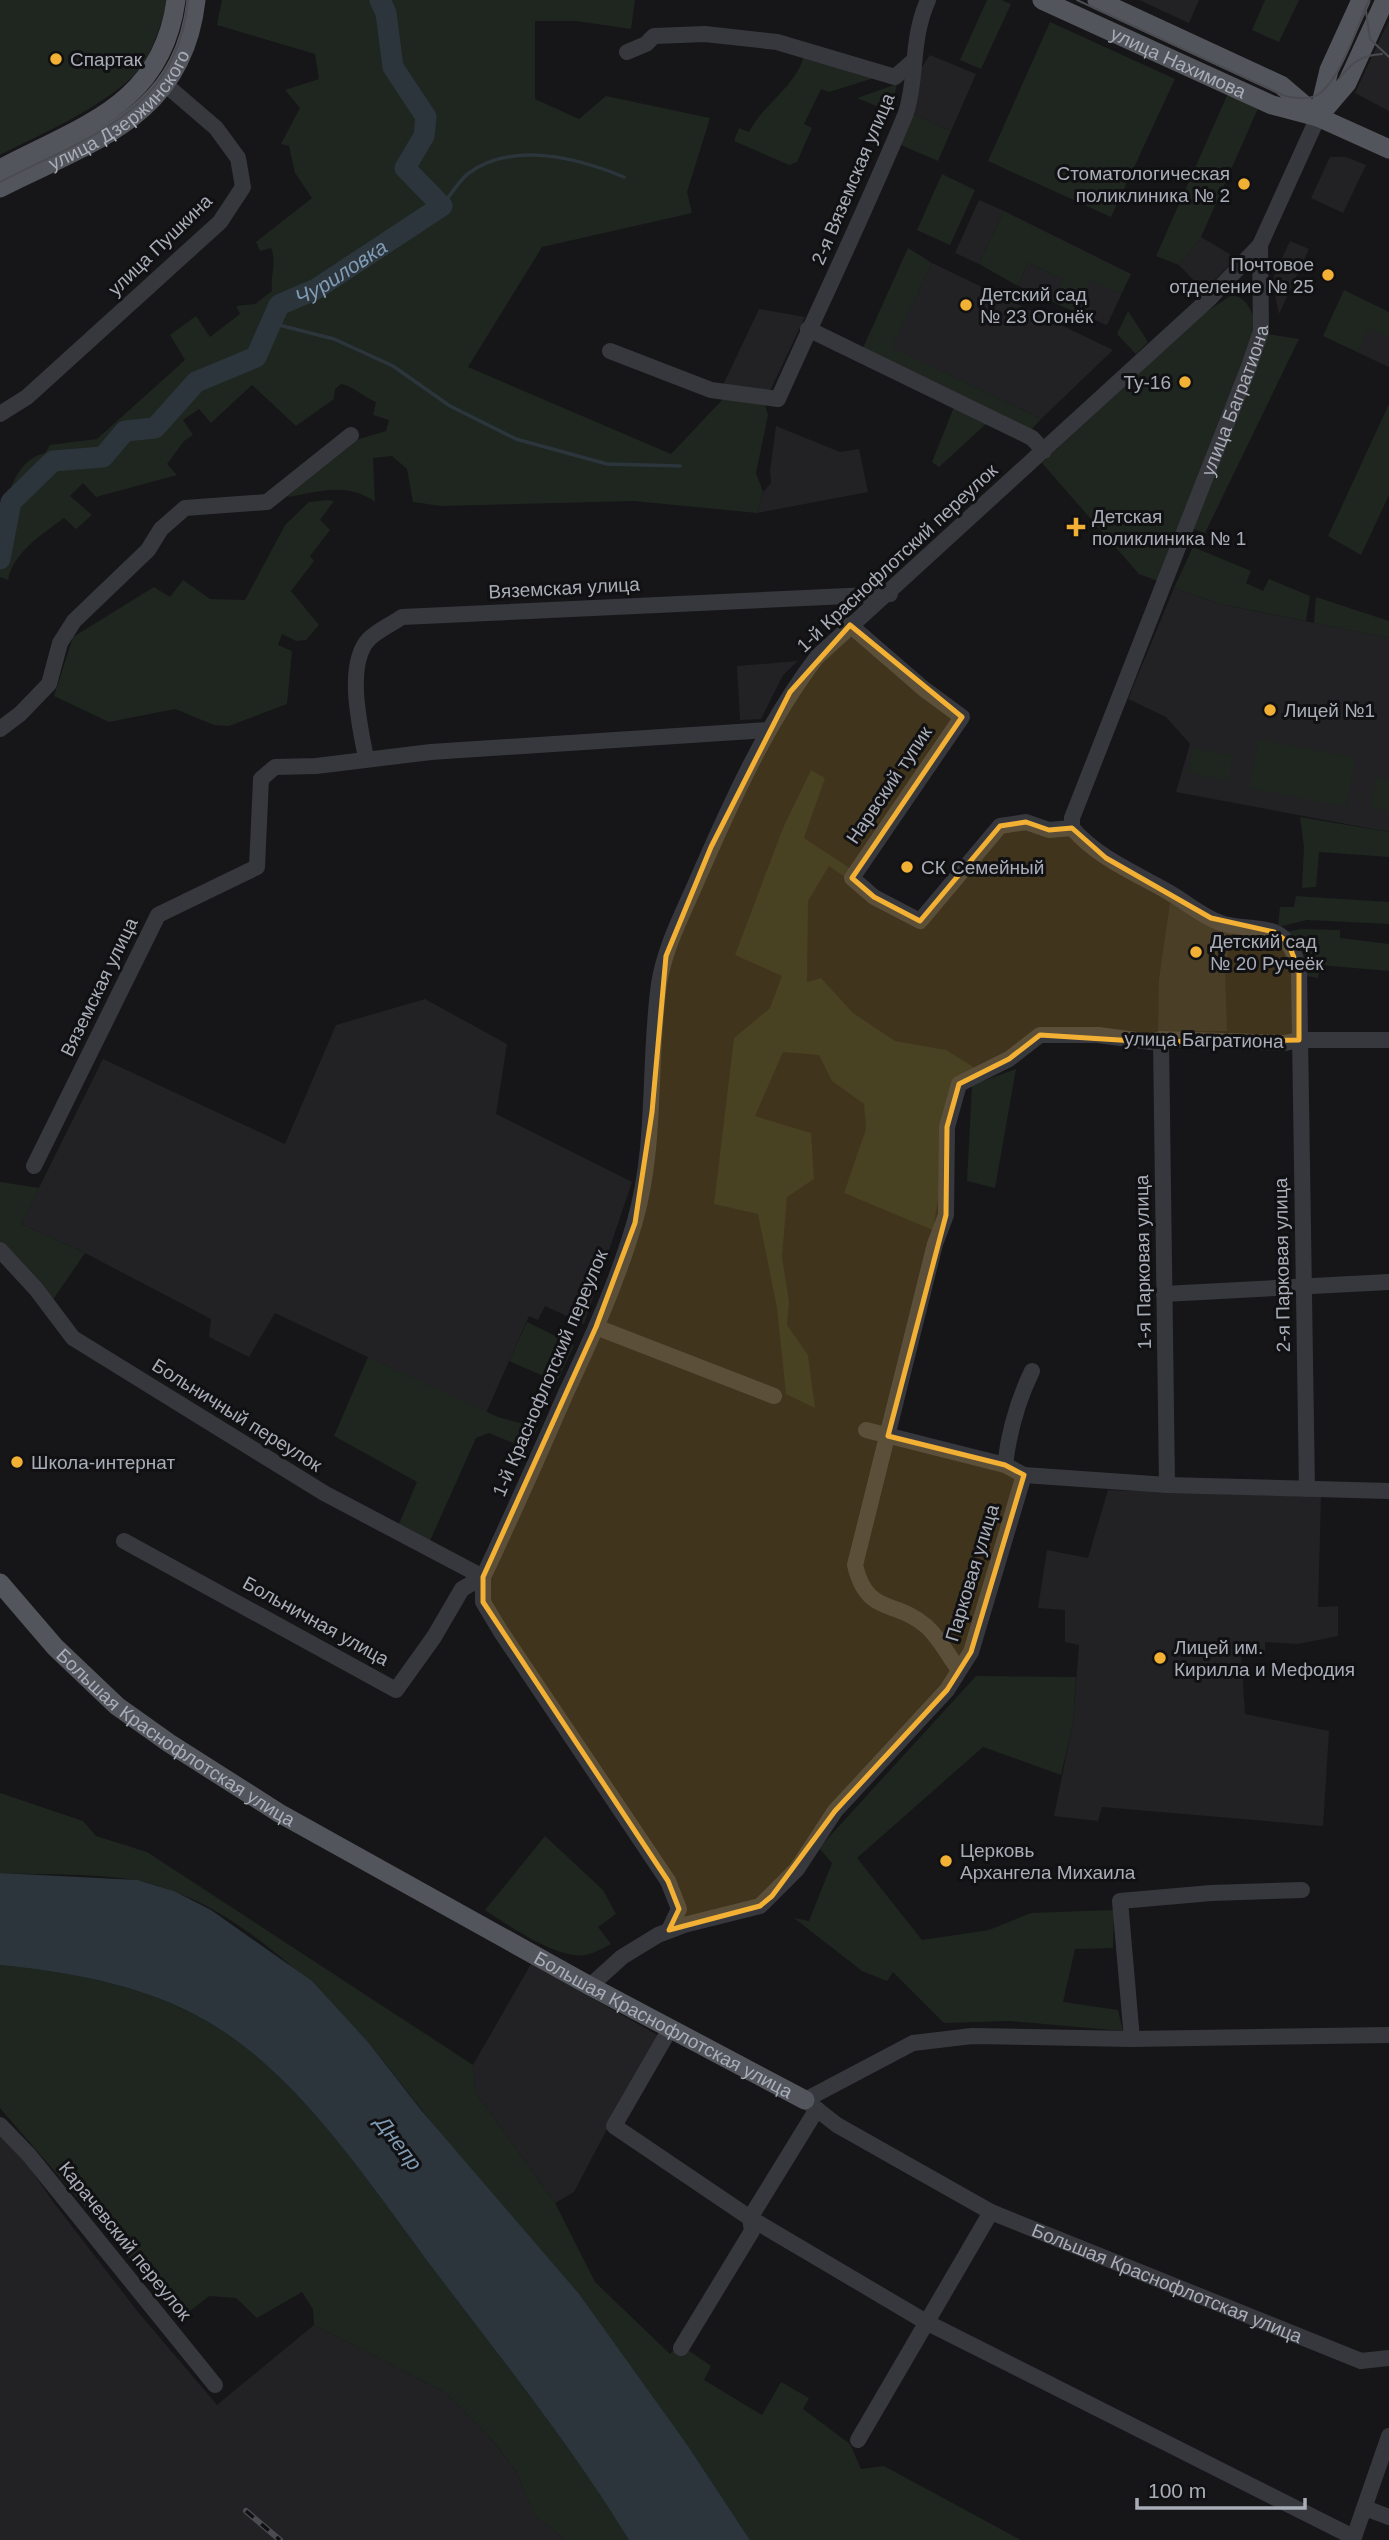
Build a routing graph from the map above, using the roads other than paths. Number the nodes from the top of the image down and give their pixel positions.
1 (176, 0) edge
2 (196, 0) edge
3 (928, 0) edge
4 (1042, 0) edge
5 (1097, 0) edge
6 (1361, 0) edge
7 (1385, 0) edge
8 (627, 52) dead end
9 (912, 62) junction
10 (1329, 70) junction
11 (166, 85) junction
12 (1281, 85) junction
13 (1318, 117) junction
14 (1389, 149) edge
15 (0, 169) edge
16 (0, 188) edge
17 (1260, 245) junction
18 (808, 329) junction
19 (610, 351) dead end
20 (0, 414) edge
21 (351, 435) dead end
22 (1044, 451) junction
23 (890, 593) junction
24 (850, 625) junction
25 (0, 729) edge
26 (769, 730) junction
27 (366, 758) junction
28 (1072, 828) junction
29 (1161, 1039) junction
30 (1299, 1040) junction
31 (1389, 1040) edge
32 (34, 1166) dead end
33 (0, 1250) edge
34 (1389, 1282) edge
35 (1303, 1287) junction
36 (1164, 1294) junction
37 (596, 1327) junction
38 (1032, 1371) dead end
39 (774, 1396) dead end
40 (866, 1430) dead end
41 (888, 1436) junction
42 (1005, 1465) junction
43 (1024, 1475) junction
44 (1167, 1485) junction
45 (1307, 1489) junction
46 (1389, 1491) edge
47 (124, 1541) dead end
48 (483, 1577) junction
49 (0, 1583) edge
50 (959, 1670) junction
51 (1302, 1890) dead end
52 (668, 1930) junction
53 (590, 1986) junction
54 (670, 2029) junction
55 (1389, 2035) edge
56 (1132, 2039) junction
57 (811, 2105) junction
58 (0, 2125) edge
59 (990, 2212) junction
60 (750, 2218) junction
61 (926, 2322) junction
62 (681, 2348) dead end
63 (1389, 2358) edge
64 (215, 2385) dead end
65 (1389, 2436) edge
66 (858, 2440) dead end
67 (1365, 2508) junction
68 (1389, 2517) edge
69 (1353, 2539) edge

1 - 15 main road, улица Дзержинского
2 - 11 main road, улица Дзержинского
3 - 9 street, 2-я Вяземская улица
4 - 13 main road, улица Нахимова
5 - 12 main road, улица Нахимова
6 - 10 main road, улица Багратиона
7 - 13 main road, улица Багратиона
8 - 9 street
9 - 18 street, 2-я Вяземская улица
10 - 12 main road
10 - 13 main road, улица Багратиона
11 - 16 main road, улица Дзержинского
11 - 20 street, улица Пушкина
12 - 13 main road, улица Нахимова
13 - 14 main road, улица Нахимова
13 - 17 street, улица Багратиона
17 - 22 street, 1-й Краснофлотский переулок
17 - 28 street, улица Багратиона
18 - 19 street, 2-я Вяземская улица
18 - 22 street
21 - 25 street
22 - 23 street, 1-й Краснофлотский переулок
23 - 24 street, 1-й Краснофлотский переулок
23 - 27 street, Вяземская улица
24 - 26 street, 1-й Краснофлотский переулок
24 - 28 street, Нарвский тупик
26 - 27 street, Вяземская улица
26 - 37 street, 1-й Краснофлотский переулок
27 - 32 street, Вяземская улица
28 - 30 street, улица Багратиона
29 - 30 street, улица Багратиона
29 - 36 street, 1-я Парковая улица
29 - 41 street, улица Багратиона
30 - 31 street
30 - 35 street, 2-я Парковая улица
33 - 48 street, Больничный переулок
34 - 35 street
35 - 36 street
35 - 45 street, 2-я Парковая улица
36 - 44 street, 1-я Парковая улица
37 - 39 street
37 - 48 street, 1-й Краснофлотский переулок
38 - 42 street
40 - 41 street
41 - 42 street
41 - 50 street, улица Багратиона
42 - 43 street
43 - 44 street
43 - 50 street, Парковая улица
44 - 45 street
45 - 46 street
47 - 48 street, Больничная улица
48 - 52 street
49 - 53 main road, Большая Краснофлотская улица
50 - 52 street, Парковая улица
51 - 56 street
52 - 53 street, Парковая улица
53 - 54 main road, Большая Краснофлотская улица
54 - 57 main road, Большая Краснофлотская улица
54 - 60 street
55 - 56 street
56 - 57 street
57 - 59 street, Большая Краснофлотская улица
57 - 60 street
58 - 64 street, Карачевский переулок
59 - 61 street
59 - 63 street, Большая Краснофлотская улица
60 - 61 street
60 - 62 street
61 - 66 street
61 - 69 street
65 - 67 street
67 - 68 street
67 - 69 street

